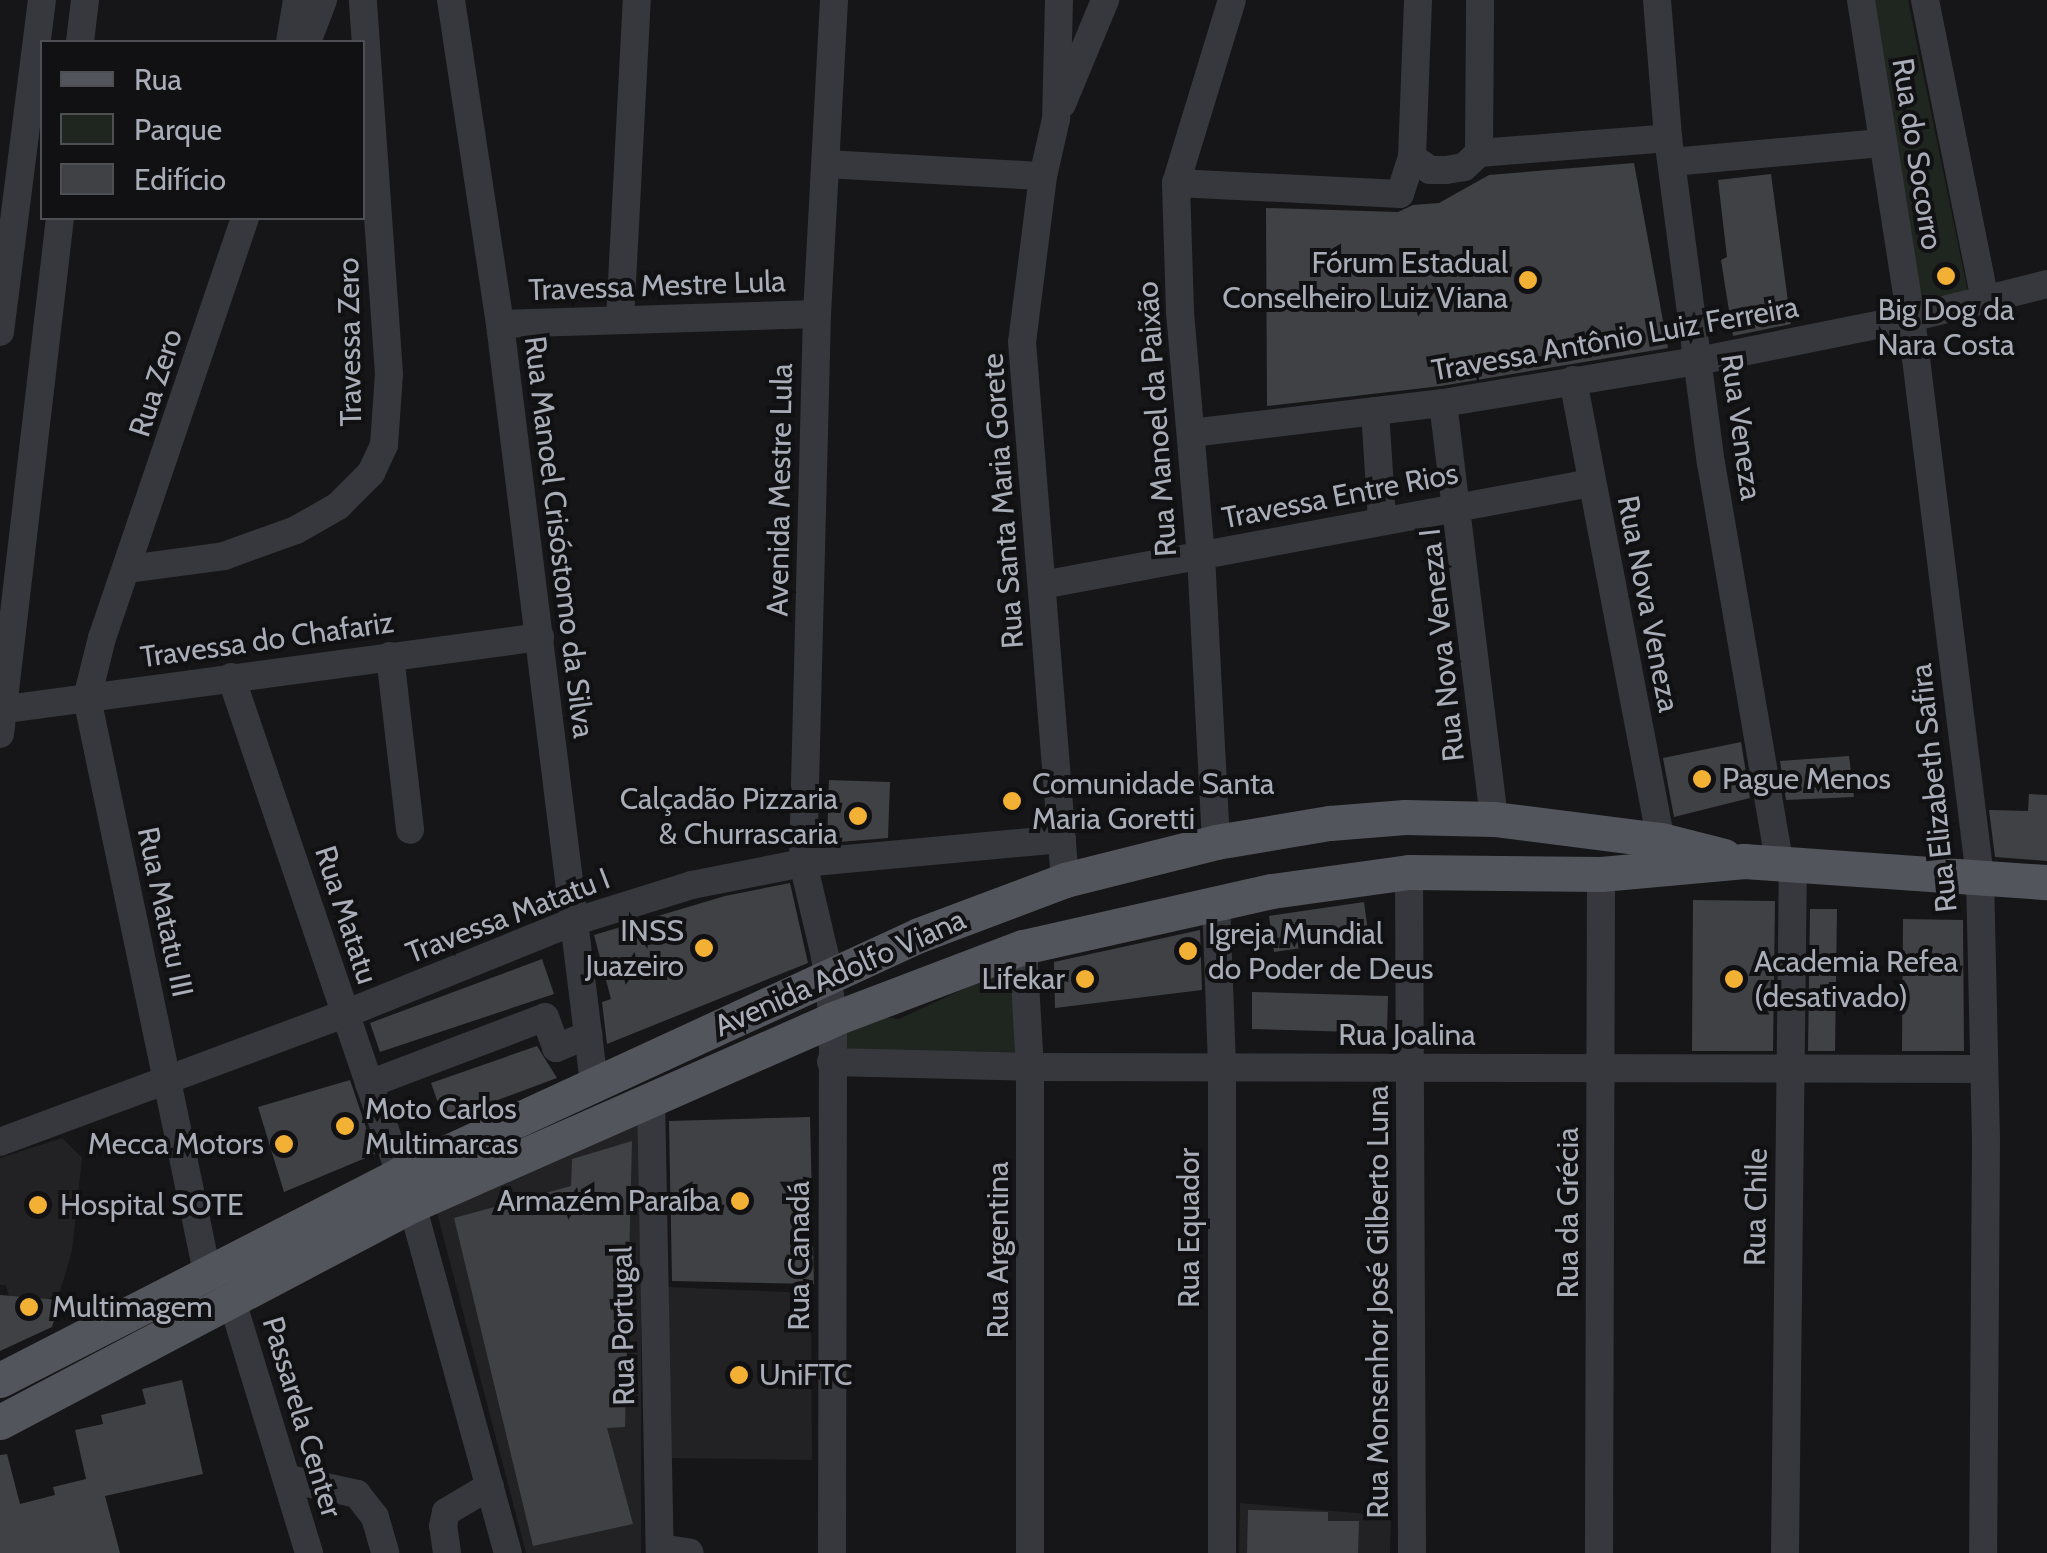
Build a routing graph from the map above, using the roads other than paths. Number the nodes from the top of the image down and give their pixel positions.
1 (42, 0) edge
2 (85, 0) edge
3 (297, 0) edge
4 (323, 0) edge
5 (362, 0) edge
6 (451, 0) edge
7 (637, 0) edge
8 (834, 0) edge
9 (1058, 0) edge
10 (1105, 0) edge
11 (1232, 0) edge
12 (1418, 0) edge
13 (1480, 0) edge
14 (1657, 0) edge
15 (1860, 0) edge
16 (1926, 0) edge
17 (80, 40) edge
18 (290, 40) edge
19 (308, 40) edge
20 (365, 40) edge
21 (365, 40) edge
22 (1056, 119) junction
23 (1881, 143) junction
24 (1670, 150) junction
25 (1479, 153) junction
26 (1412, 157) junction
27 (826, 164) junction
28 (1042, 176) junction
29 (1176, 182) junction
30 (60, 220) edge
31 (244, 220) edge
32 (2047, 284) edge
33 (1985, 299) junction
34 (817, 314) junction
35 (1911, 318) junction
36 (620, 320) junction
37 (500, 324) junction
38 (0, 332) edge
39 (1698, 361) junction
40 (1573, 380) junction
41 (1444, 404) junction
42 (1375, 412) junction
43 (1190, 433) junction
44 (1591, 483) junction
45 (1459, 504) junction
46 (1382, 520) junction
47 (1200, 557) junction
48 (128, 569) junction
49 (1042, 585) junction
50 (540, 637) junction
51 (390, 656) junction
52 (231, 677) junction
53 (87, 698) junction
54 (1, 718) edge
55 (1509, 821) junction
56 (410, 830) dead end
57 (1062, 839) junction
58 (1661, 840) junction
59 (1216, 842) junction
60 (1130, 861) junction
61 (1772, 862) junction
62 (802, 864) junction
63 (1409, 872) junction
64 (1507, 872) junction
65 (1600, 874) junction
66 (1980, 878) junction
67 (1066, 880) junction
68 (2047, 882) edge
69 (1216, 902) junction
70 (1146, 918) junction
71 (573, 922) junction
72 (1023, 947) junction
73 (829, 979) junction
74 (344, 1014) junction
75 (833, 1019) junction
76 (588, 1035) junction
77 (831, 1062) junction
78 (1222, 1066) junction
79 (1030, 1067) junction
80 (1602, 1067) junction
81 (1410, 1068) junction
82 (1790, 1069) junction
83 (1983, 1069) junction
84 (168, 1081) junction
85 (594, 1083) junction
86 (369, 1084) junction
87 (651, 1098) junction
88 (0, 1142) edge
89 (406, 1189) junction
90 (207, 1272) junction
91 (232, 1301) junction
92 (0, 1380) edge
93 (0, 1422) edge
94 (289, 1479) junction
95 (490, 1486) junction
96 (660, 1550) edge
97 (309, 1553) edge
98 (385, 1553) edge
99 (447, 1553) edge
100 (508, 1553) edge
101 (690, 1553) edge
102 (832, 1553) edge
103 (1030, 1553) edge
104 (1222, 1553) edge
105 (1412, 1553) edge
106 (1599, 1553) edge
107 (1785, 1553) edge
108 (1983, 1553) edge

1 - 38 street
2 - 17 street
3 - 18 street
4 - 19 street
5 - 20 street, Travessa Zero
6 - 37 street, Rua Manoel Crisóstomo da Silva
7 - 36 street
8 - 27 street, Avenida Mestre Lula
9 - 22 street, Rua Santa Maria Gorete
10 - 22 street, Rua Santa Maria Gorete
11 - 29 street, Rua Manoel da Paixão
12 - 26 street
13 - 25 street
14 - 24 street, Rua Veneza
15 - 23 street, Rua do Socorro
16 - 33 street
21 - 48 street, Travessa Zero
22 - 28 street, Rua Santa Maria Gorete
23 - 24 street
23 - 35 street, Rua do Socorro
24 - 25 street
24 - 39 street, Rua Veneza
25 - 26 street
26 - 29 street
27 - 28 street
27 - 34 street, Avenida Mestre Lula
28 - 49 street, Rua Santa Maria Gorete
29 - 43 street, Rua Manoel da Paixão
30 - 54 street
31 - 48 street, Rua Zero
32 - 33 street, Travessa Antônio Luiz Ferreira
33 - 35 street, Travessa Antônio Luiz Ferreira
34 - 36 street, Travessa Mestre Lula
34 - 62 street, Avenida Mestre Lula
35 - 39 street, Travessa Antônio Luiz Ferreira
35 - 66 street, Rua Elizabeth Safira
36 - 37 street, Travessa Mestre Lula
37 - 50 street, Rua Manoel Crisóstomo da Silva
39 - 40 street, Travessa Antônio Luiz Ferreira
39 - 61 street, Rua Veneza
40 - 41 street, Travessa Antônio Luiz Ferreira
40 - 44 street, Rua Nova Veneza
41 - 42 street, Travessa Antônio Luiz Ferreira
41 - 45 street, Rua Nova Veneza I
42 - 43 street, Travessa Antônio Luiz Ferreira
42 - 46 street
43 - 47 street, Rua Manoel da Paixão
44 - 45 street, Travessa Entre Rios
44 - 58 street, Rua Nova Veneza
45 - 46 street, Travessa Entre Rios
45 - 55 street, Rua Nova Veneza I
46 - 47 street, Travessa Entre Rios
47 - 49 street, Travessa Entre Rios
47 - 59 street, Rua Manoel da Paixão
48 - 53 street, Rua Matatu III
49 - 57 street, Rua Santa Maria Gorete
50 - 51 street, Travessa do Chafariz
50 - 71 street, Rua Manoel Crisóstomo da Silva
51 - 52 street, Travessa do Chafariz
51 - 56 street
52 - 53 street, Travessa do Chafariz
52 - 74 street, Rua Matatu
53 - 54 street, Travessa do Chafariz
53 - 84 street, Rua Matatu III
55 - 58 main road, Avenida Adolfo Viana
55 - 59 main road, Avenida Adolfo Viana
55 - 64 main road
57 - 62 street, Travessa Matatu I
57 - 67 street, Rua Santa Maria Gorete
58 - 61 main road, Avenida Adolfo Viana
59 - 60 main road, Avenida Adolfo Viana
60 - 67 main road, Avenida Adolfo Viana
60 - 70 main road
61 - 65 main road, Avenida Adolfo Viana
61 - 66 main road, Avenida Adolfo Viana
61 - 82 street, Rua Chile
62 - 71 street, Travessa Matatu I
62 - 73 street, Avenida Mestre Lula
63 - 64 main road, Avenida Adolfo Viana
63 - 69 main road, Avenida Adolfo Viana
63 - 81 street, Rua Monsenhor José Gilberto Luna
64 - 65 main road, Avenida Adolfo Viana
65 - 80 street, Rua da Grécia
66 - 68 main road, Avenida Adolfo Viana
66 - 83 street, Rua Elizabeth Safira
67 - 73 main road, Avenida Adolfo Viana
69 - 70 main road, Avenida Adolfo Viana
69 - 78 street, Rua Equador
70 - 72 main road, Avenida Adolfo Viana
71 - 74 street, Travessa Matatu I
71 - 76 street, Rua Manoel Crisóstomo da Silva
72 - 75 main road, Avenida Adolfo Viana
72 - 79 street, Rua Argentina
73 - 75 street, Avenida Mestre Lula
73 - 85 main road, Avenida Adolfo Viana
74 - 84 street, Travessa Matatu I
74 - 86 street, Rua Matatu
75 - 77 street, Rua Canadá
75 - 87 main road, Avenida Adolfo Viana
76 - 85 street, Rua Manoel Crisóstomo da Silva
76 - 86 street
77 - 79 street, Rua Joalina
77 - 102 street, Rua Canadá
78 - 79 street, Rua Joalina
78 - 81 street, Rua Joalina
78 - 104 street, Rua Equador
79 - 103 street, Rua Argentina
80 - 81 street, Rua Joalina
80 - 82 street, Rua Joalina
80 - 106 street, Rua da Grécia
81 - 105 street, Rua Monsenhor José Gilberto Luna
82 - 83 street, Rua Joalina
82 - 107 street, Rua Chile
83 - 108 street, Rua Elizabeth Safira
84 - 88 street, Travessa Matatu I
84 - 90 street, Rua Matatu III
85 - 89 main road, Avenida Adolfo Viana
86 - 89 street, Rua Matatu
87 - 89 main road, Avenida Adolfo Viana
87 - 96 street, Rua Portugal
89 - 90 main road, Avenida Adolfo Viana
89 - 91 main road, Avenida Adolfo Viana
89 - 95 street, Rua Matatu
90 - 92 main road, Avenida Adolfo Viana
91 - 93 main road, Avenida Adolfo Viana
91 - 94 street, Passarela Center
94 - 97 street, Passarela Center
94 - 98 street
95 - 99 street
95 - 100 street, Rua Matatu
96 - 101 street

